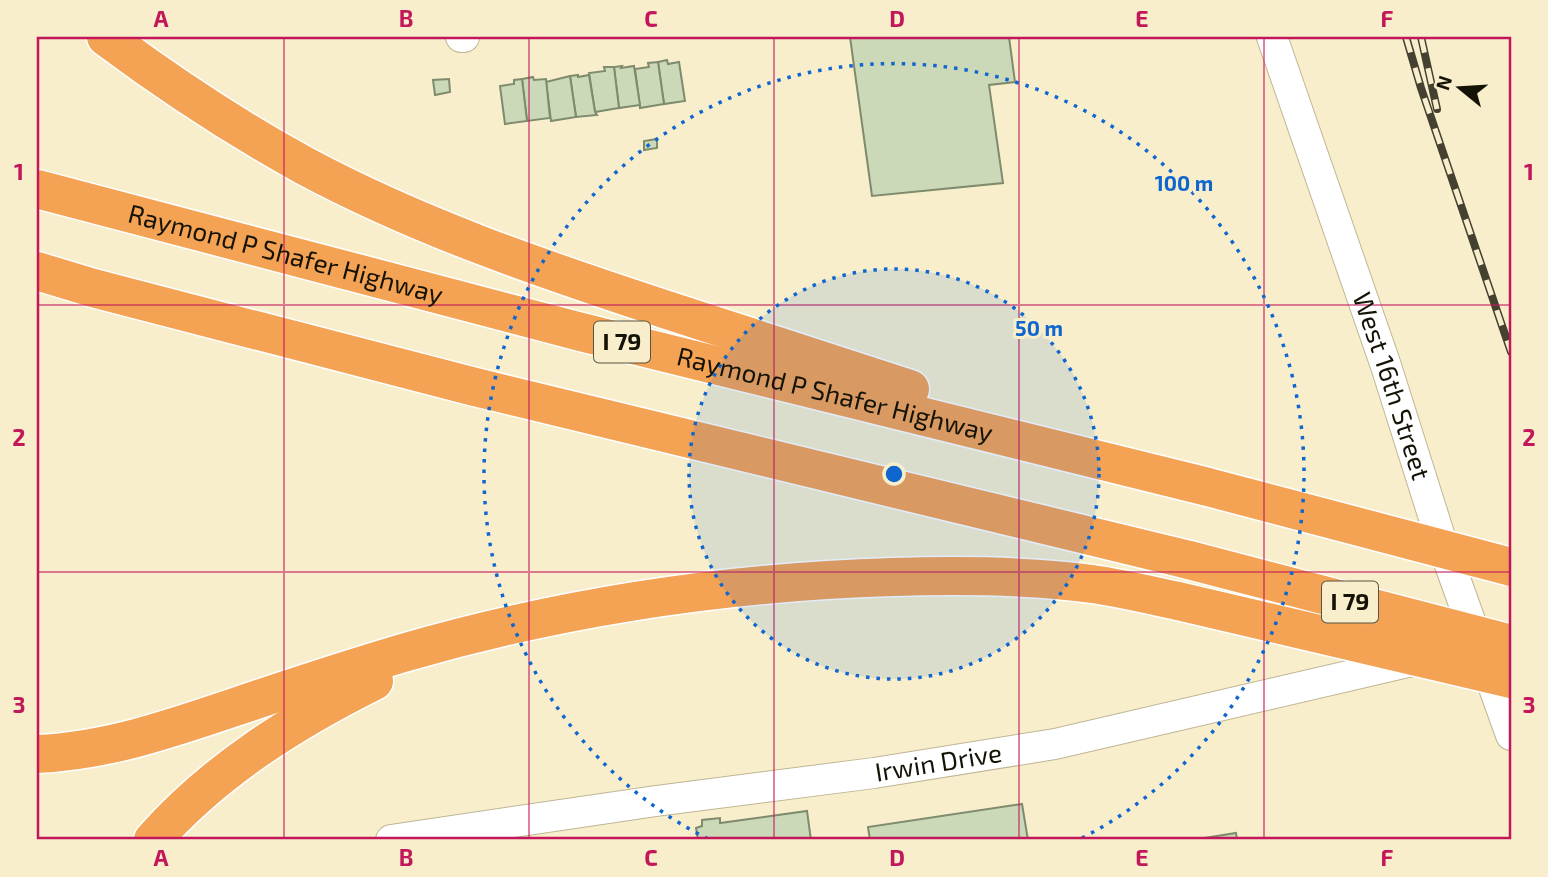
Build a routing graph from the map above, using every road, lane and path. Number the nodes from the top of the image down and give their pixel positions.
1 (106, 37) edge
2 (1272, 37) edge
3 (37, 189) edge
4 (37, 271) edge
5 (1208, 487) junction
6 (1511, 567) edge
7 (552, 617) junction
8 (1495, 645) edge
9 (1511, 679) edge
10 (1511, 735) edge
11 (37, 754) edge
12 (153, 840) edge
13 (391, 840) edge

1 - 5 highway
2 - 8 street, West 16th Street
3 - 5 highway, Raymond P Shafer Highway / I 79
4 - 8 highway, I 79, bridge
5 - 6 highway, Raymond P Shafer Highway / I 79, bridge
7 - 9 highway, bridge
7 - 11 highway
7 - 12 highway
8 - 10 street, West 16th Street
8 - 13 street, Irwin Drive

